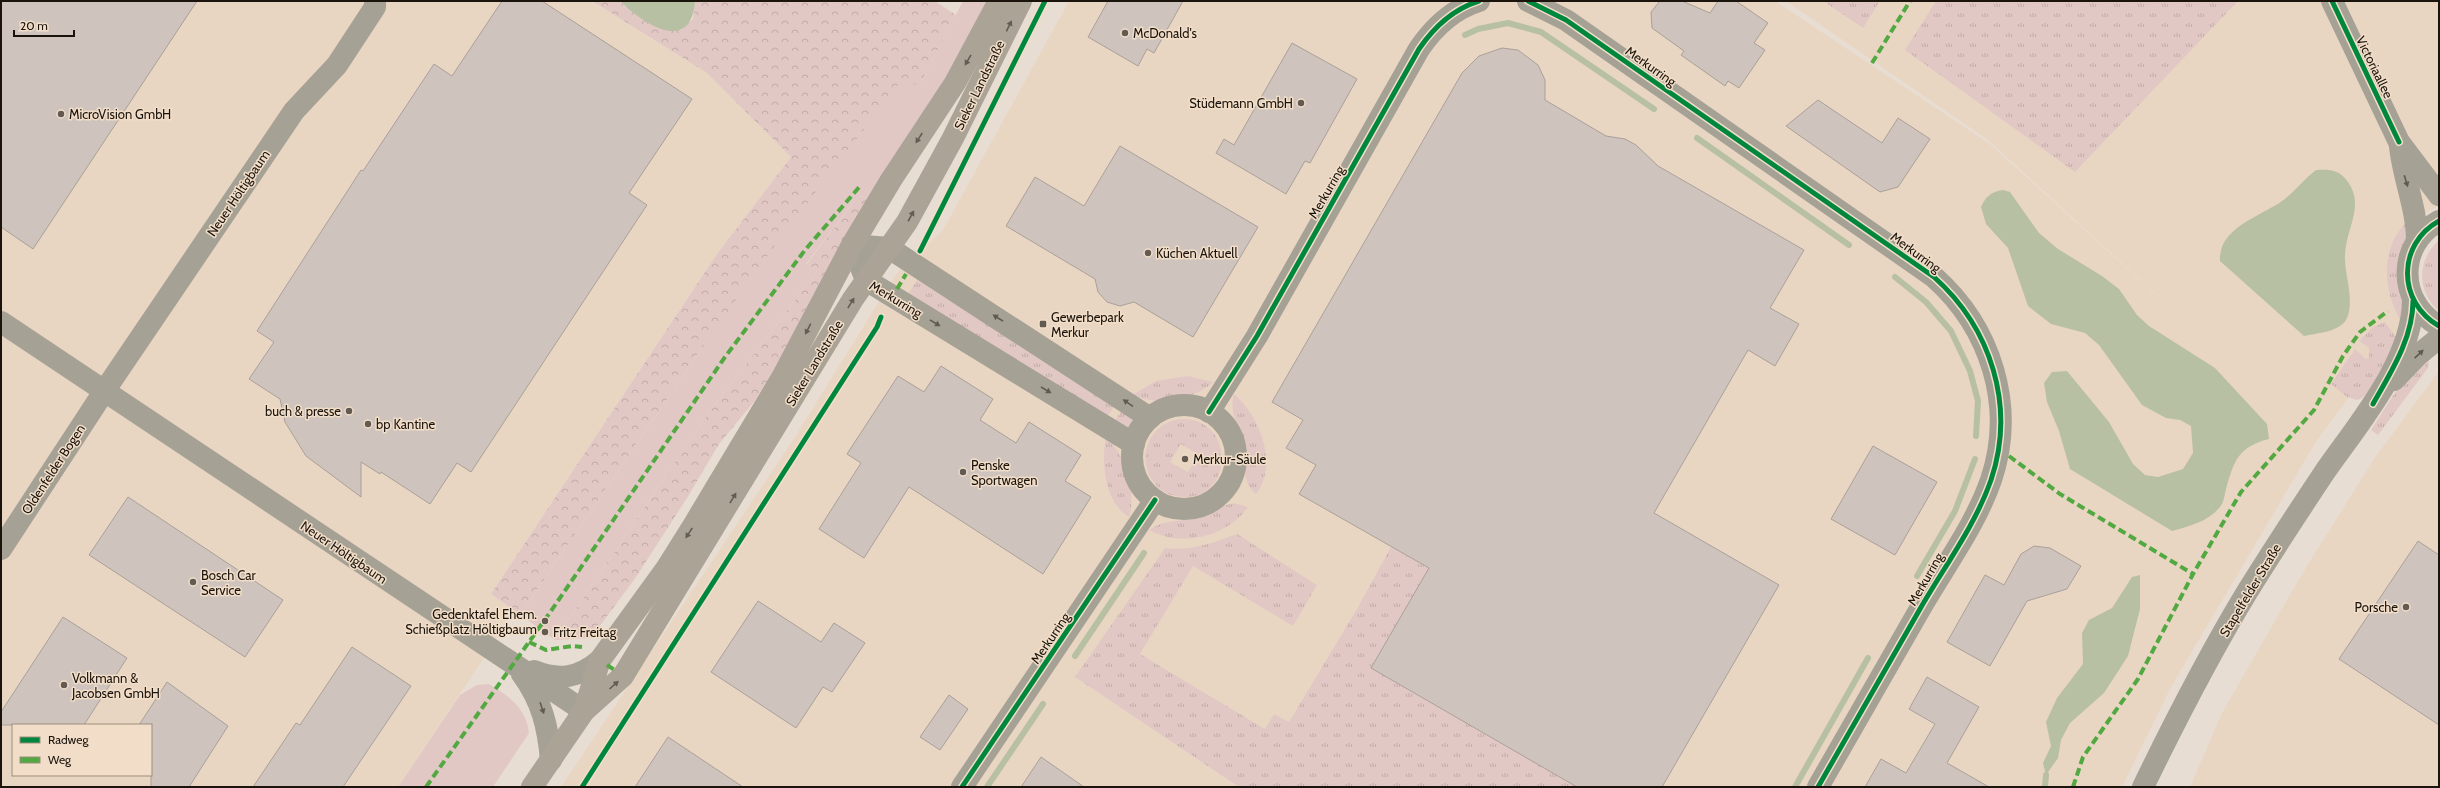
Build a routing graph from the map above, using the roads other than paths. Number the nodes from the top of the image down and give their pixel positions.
1 (375, 1) edge
2 (999, 1) edge
3 (1021, 1) edge
4 (1479, 1) edge
5 (1528, 1) edge
6 (2332, 1) edge
7 (2399, 142) junction
8 (2439, 195) edge
9 (2439, 221) edge
10 (2417, 241) junction
11 (852, 245) junction
12 (889, 248) junction
13 (866, 280) junction
14 (2413, 301) junction
15 (1, 322) edge
16 (2439, 326) edge
17 (2439, 338) edge
18 (105, 390) junction
19 (2373, 404) junction
20 (1209, 412) junction
21 (1150, 418) junction
22 (1134, 444) junction
23 (1155, 500) junction
24 (1, 549) edge
25 (600, 660) junction
26 (514, 664) junction
27 (584, 711) junction
28 (551, 760) junction
29 (532, 787) edge
30 (962, 787) edge
31 (1818, 787) edge
32 (2143, 787) edge

1 - 18 street, Neuer Höltigbaum
2 -> 11 main road, Sieker Landstraße
12 -> 3 main road, Sieker Landstraße
4 - 20 street, Merkurring
5 - 31 street, Merkurring
6 - 7 street, Victoriaallee
7 - 8 street, Victoriaallee
7 -> 10 street, Victoriaallee
9 - 10 street
10 - 14 street
11 - 12 street
11 - 13 street, Merkurring
11 -> 25 main road, Sieker Landstraße
12 - 13 main road, Sieker Landstraße
21 -> 12 street
13 -> 22 street, Merkurring
27 -> 13 main road, Sieker Landstraße
14 - 16 street
14 - 19 street, Stapelfelder Straße
15 - 18 street, Neuer Höltigbaum
19 -> 17 street, Stapelfelder Straße
18 - 24 street, Oldenfelder Bogen
18 - 26 street, Neuer Höltigbaum
19 - 32 street, Stapelfelder Straße
20 - 21 street
20 - 23 street
21 - 22 street
22 - 23 street
23 - 30 street, Merkurring
25 - 26 street
25 - 27 main road, Sieker Landstraße
26 - 27 street, Neuer Höltigbaum
26 -> 28 street
27 - 28 main road, Sieker Landstraße
28 - 29 main road, Sieker Landstraße

